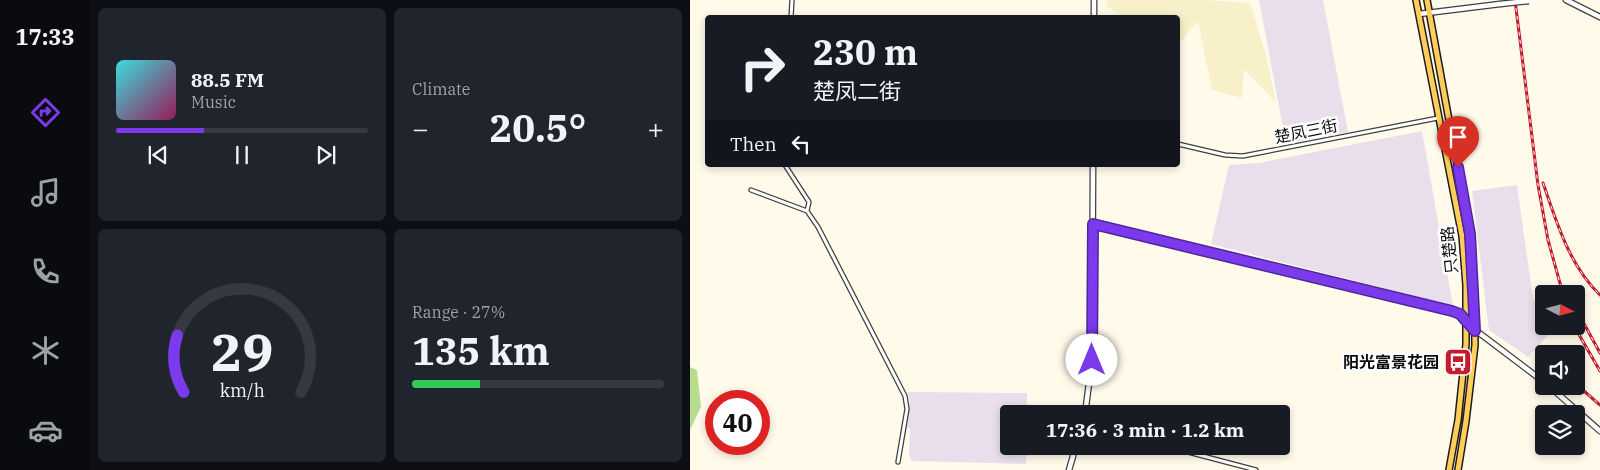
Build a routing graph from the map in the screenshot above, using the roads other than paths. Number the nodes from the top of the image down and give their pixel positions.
1 (792, 0) edge
2 (1094, 0) edge
3 (1416, 0) edge
4 (1427, 0) edge
5 (1530, 0) edge
6 (1566, 0) edge
7 (1429, 12) junction
8 (1419, 14) junction
9 (791, 15) edge
10 (1094, 15) edge
11 (1600, 17) edge
12 (1438, 118) junction
13 (1180, 144) edge
14 (786, 167) edge
15 (1093, 167) edge
16 (752, 190) dead end
17 (807, 212) junction
18 (1093, 224) junction
19 (1466, 323) junction
20 (1475, 331) junction
21 (1535, 374) edge
22 (1559, 395) edge
23 (1087, 405) edge
24 (1600, 431) edge
25 (1074, 455) edge
26 (1199, 455) edge
27 (898, 462) dead end
28 (1070, 470) edge
29 (1256, 470) edge
30 (1449, 470) edge
31 (1458, 470) edge

1 - 9 street
2 - 10 street
3 - 8 main road, 只楚路
4 - 7 main road, 只楚路
5 - 7 street, bridge
6 - 11 street
7 - 8 street
7 - 20 main road, 只楚路
8 - 12 main road, 只楚路
12 - 13 street, 楚凤三街
12 - 19 main road, 只楚路
14 - 17 street
15 - 18 street
16 - 17 street
17 - 27 street
18 - 19 street
18 - 23 street
19 - 20 street
19 - 30 main road, 只楚路
20 - 21 street
20 - 31 main road, 只楚路
22 - 24 street
25 - 28 street
26 - 29 street

